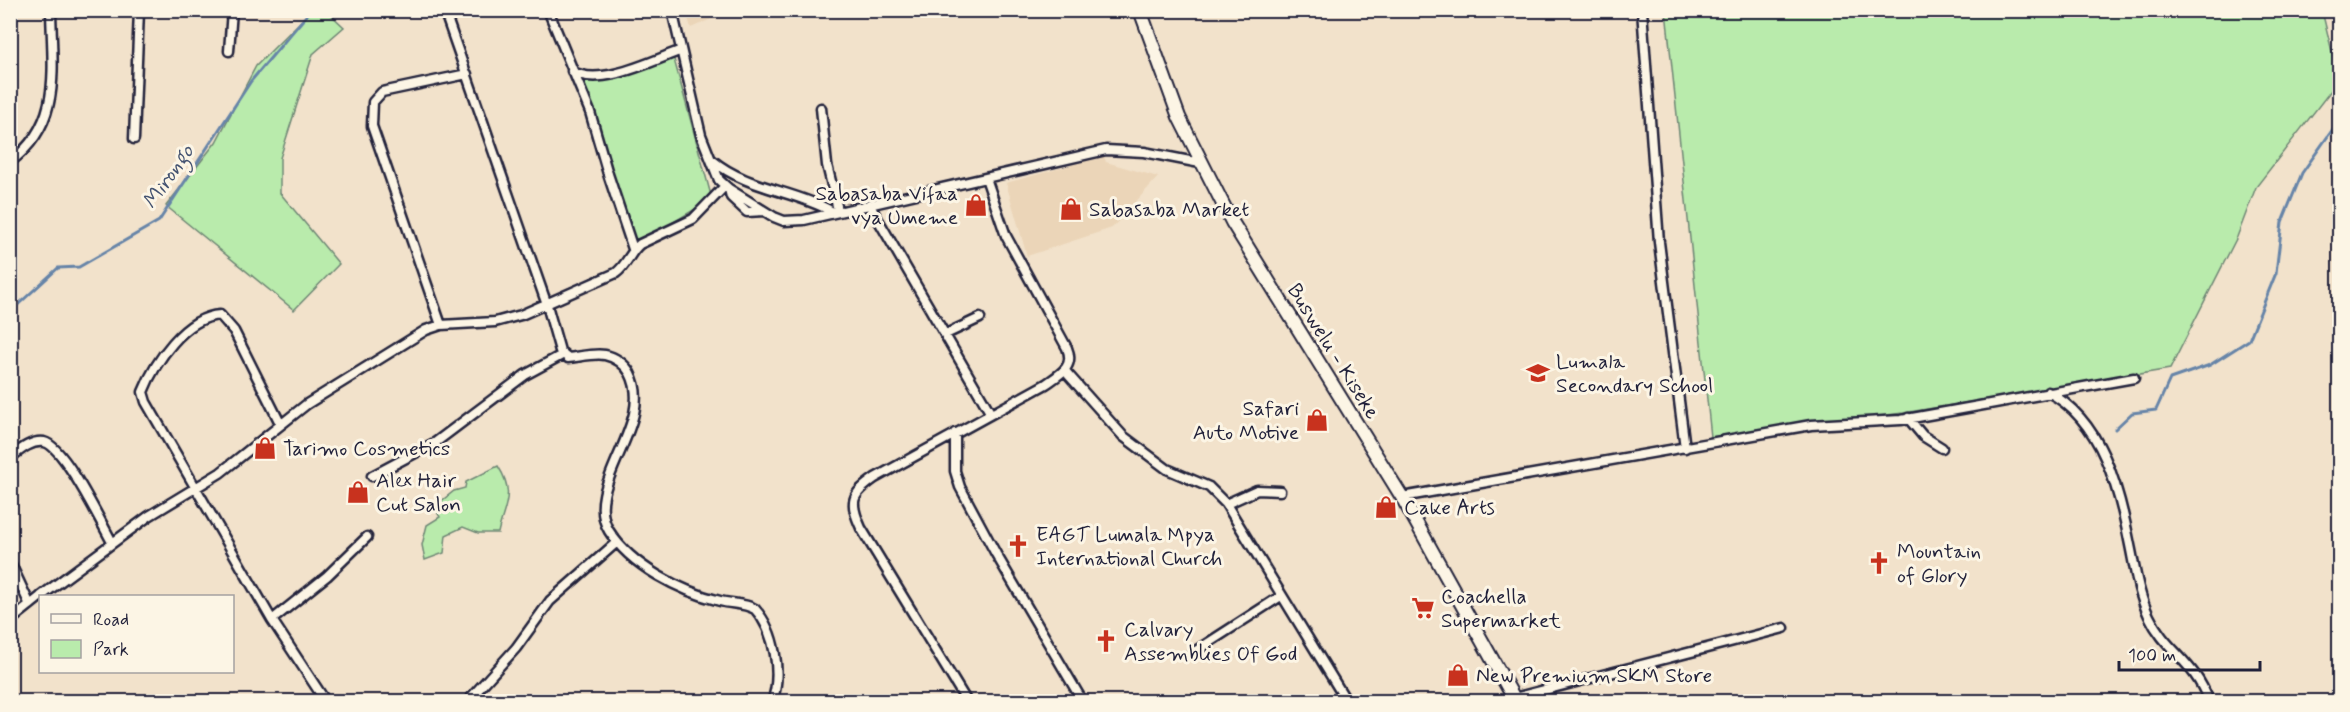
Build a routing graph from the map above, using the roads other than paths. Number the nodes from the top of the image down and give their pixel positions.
1 (51, 10) edge
2 (139, 10) edge
3 (232, 10) edge
4 (444, 10) edge
5 (548, 10) edge
6 (672, 10) edge
7 (1140, 10) edge
8 (1642, 10) edge
9 (229, 51) dead end
10 (680, 51) junction
11 (571, 70) junction
12 (467, 74) junction
13 (821, 108) dead end
14 (134, 139) dead end
15 (709, 158) junction
16 (10, 162) edge
17 (1200, 163) junction
18 (986, 178) junction
19 (727, 188) junction
20 (869, 204) junction
21 (835, 211) junction
22 (633, 249) junction
23 (547, 305) junction
24 (980, 318) dead end
25 (441, 325) junction
26 (946, 334) junction
27 (562, 355) junction
28 (1065, 371) junction
29 (2134, 378) dead end
30 (2048, 392) junction
31 (991, 414) junction
32 (1908, 418) junction
33 (280, 423) junction
34 (955, 433) junction
35 (1685, 448) junction
36 (1942, 448) dead end
37 (10, 458) edge
38 (372, 476) dead end
39 (196, 487) junction
40 (1280, 491) dead end
41 (1402, 496) junction
42 (1226, 504) junction
43 (367, 537) dead end
44 (112, 542) junction
45 (617, 542) junction
46 (10, 562) edge
47 (44, 595) edge
48 (1281, 596) junction
49 (39, 598) edge
50 (30, 605) junction
51 (272, 620) junction
52 (10, 621) edge
53 (1784, 627) dead end
54 (1194, 652) dead end
55 (1515, 700) edge
56 (326, 702) edge
57 (467, 702) edge
58 (772, 702) edge
59 (967, 702) edge
60 (1083, 702) edge
61 (1347, 702) edge
62 (2209, 702) edge

1 - 16 street
2 - 14 street
3 - 9 street
4 - 12 street
5 - 11 street
6 - 10 street
7 - 17 main road, Buswelu - Kiseke
8 - 35 street
10 - 11 street
10 - 15 street
11 - 22 street
12 - 23 street
12 - 25 street
13 - 21 street
15 - 19 street
15 - 21 street
17 - 18 street
17 - 41 main road, Buswelu - Kiseke
18 - 20 street
18 - 28 street
19 - 21 street
19 - 22 street
20 - 21 street
20 - 26 street
22 - 23 street
23 - 25 street
23 - 27 street
24 - 26 street
25 - 33 street
26 - 31 street
27 - 38 street
27 - 45 street
28 - 31 street
28 - 42 street
29 - 30 street
30 - 32 street
30 - 62 street
31 - 34 street
32 - 35 street
32 - 36 street
33 - 39 street
33 - 39 street
34 - 59 street
34 - 60 street
35 - 41 street
37 - 44 street
39 - 44 street
39 - 51 street
40 - 42 street
41 - 55 main road, Buswelu - Kiseke
42 - 48 street
43 - 51 street
44 - 47 street
45 - 57 street
45 - 58 street
46 - 50 street
48 - 54 street
48 - 61 street
49 - 50 street
50 - 52 street
51 - 56 street
53 - 55 street

